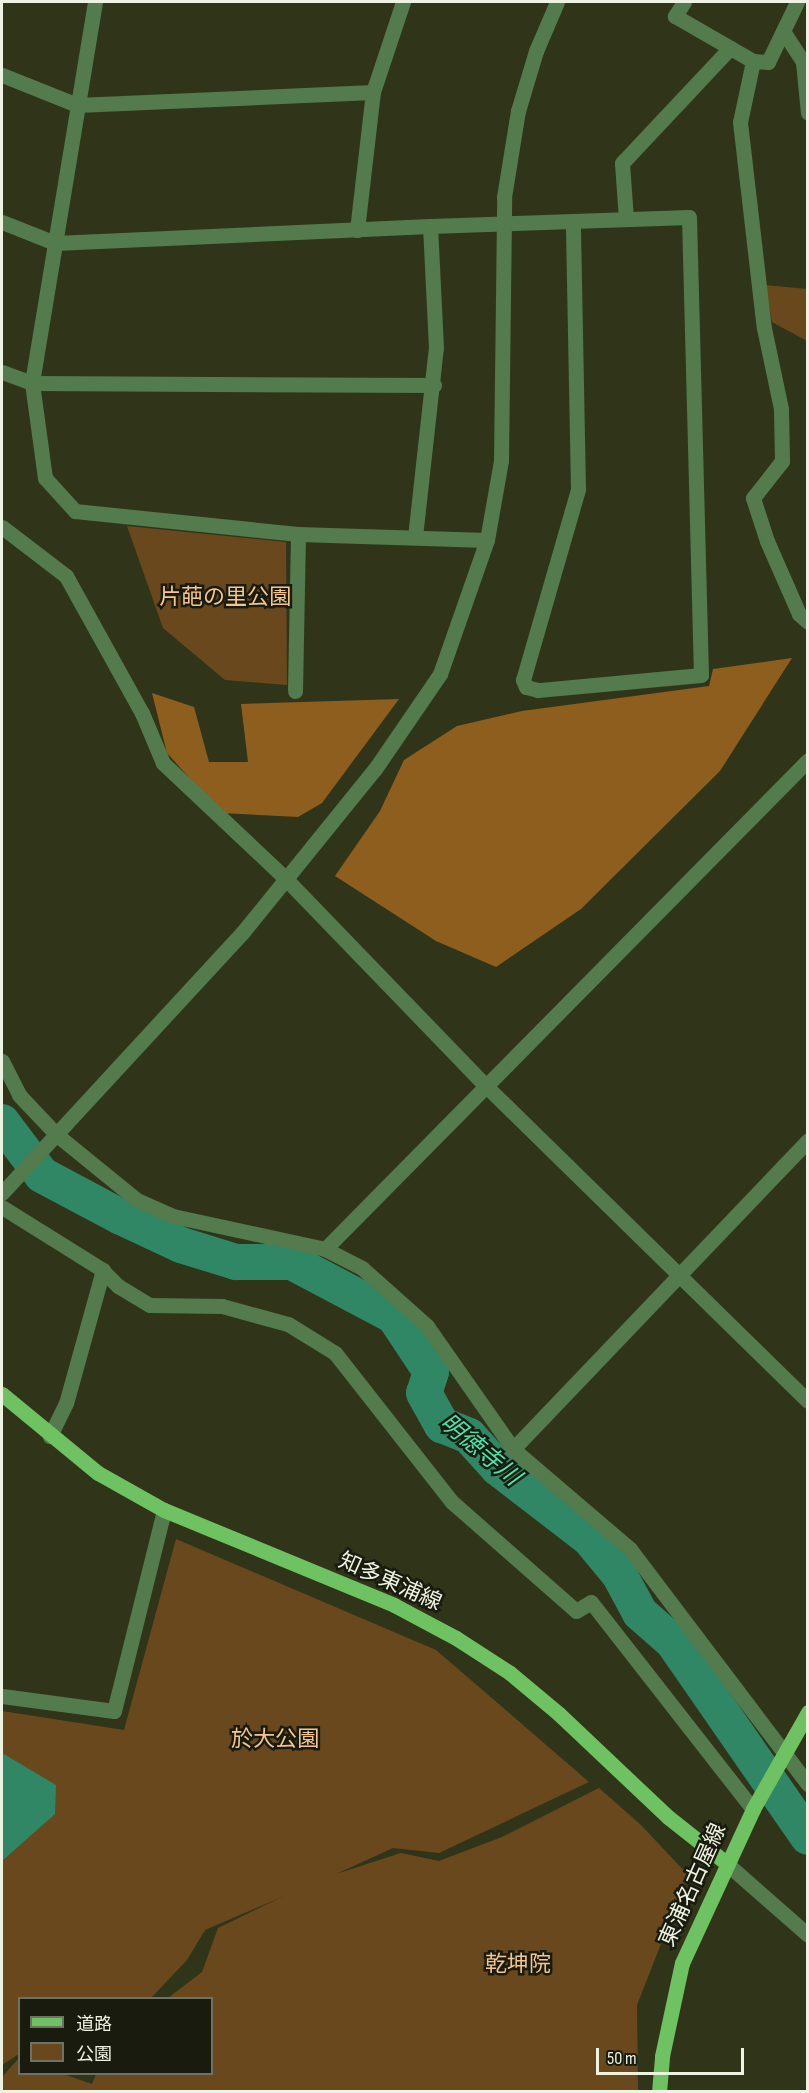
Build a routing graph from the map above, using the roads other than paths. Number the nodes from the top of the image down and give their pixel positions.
1 (95, 2) edge
2 (403, 2) edge
3 (557, 2) edge
4 (684, 2) edge
5 (797, 2) edge
6 (783, 31) junction
7 (729, 48) junction
8 (753, 61) junction
9 (2, 75) edge
10 (806, 77) edge
11 (373, 92) junction
12 (77, 105) junction
13 (807, 113) edge
14 (626, 219) junction
15 (573, 221) junction
16 (2, 222) edge
17 (430, 226) junction
18 (503, 226) junction
19 (357, 230) junction
20 (55, 243) junction
21 (2, 372) edge
22 (32, 383) junction
23 (434, 385) junction
24 (2, 527) edge
25 (298, 534) junction
26 (415, 537) junction
27 (487, 540) junction
28 (807, 622) edge
29 (295, 691) dead end
30 (807, 760) edge
31 (285, 878) junction
32 (2, 1061) edge
33 (484, 1084) junction
34 (57, 1136) junction
35 (807, 1140) edge
36 (2, 1194) edge
37 (2, 1207) edge
38 (325, 1249) junction
39 (103, 1271) junction
40 (681, 1274) junction
41 (2, 1396) edge
42 (807, 1401) edge
43 (50, 1436) junction
44 (513, 1449) junction
45 (164, 1509) junction
46 (2, 1696) edge
47 (807, 1712) edge
48 (781, 1754) junction
49 (807, 1784) edge
50 (753, 1809) junction
51 (726, 1863) junction
52 (807, 1935) edge
53 (659, 2091) edge

1 - 12 street
2 - 11 street
3 - 18 street
4 - 7 street
5 - 6 street
6 - 8 street
6 - 10 street
7 - 8 street
7 - 14 street
8 - 28 street
9 - 12 street
10 - 13 street
11 - 12 street
11 - 19 street
12 - 20 street
14 - 15 street
14 - 15 street
15 - 18 street
16 - 20 street
17 - 18 street
17 - 19 street
17 - 23 street
18 - 27 street
19 - 20 street
20 - 22 street
21 - 22 street
22 - 23 street
22 - 25 street
23 - 26 street
24 - 31 street
25 - 26 street
25 - 29 street
26 - 27 street
27 - 31 street
30 - 33 street
31 - 33 street
31 - 34 street
32 - 34 street
33 - 38 street
33 - 40 street
34 - 36 street
34 - 38 street
35 - 40 street
37 - 39 street
38 - 44 street
39 - 43 street
39 - 50 street
40 - 42 street
40 - 44 street
41 - 43 main road, 知多東浦線
43 - 45 main road, 知多東浦線
44 - 48 street
45 - 46 street
45 - 51 main road, 知多東浦線
47 - 48 main road, 東浦名古屋線
48 - 49 street
48 - 50 main road, 東浦名古屋線
50 - 51 main road, 東浦名古屋線
51 - 52 street
51 - 53 main road, 東浦名古屋線

